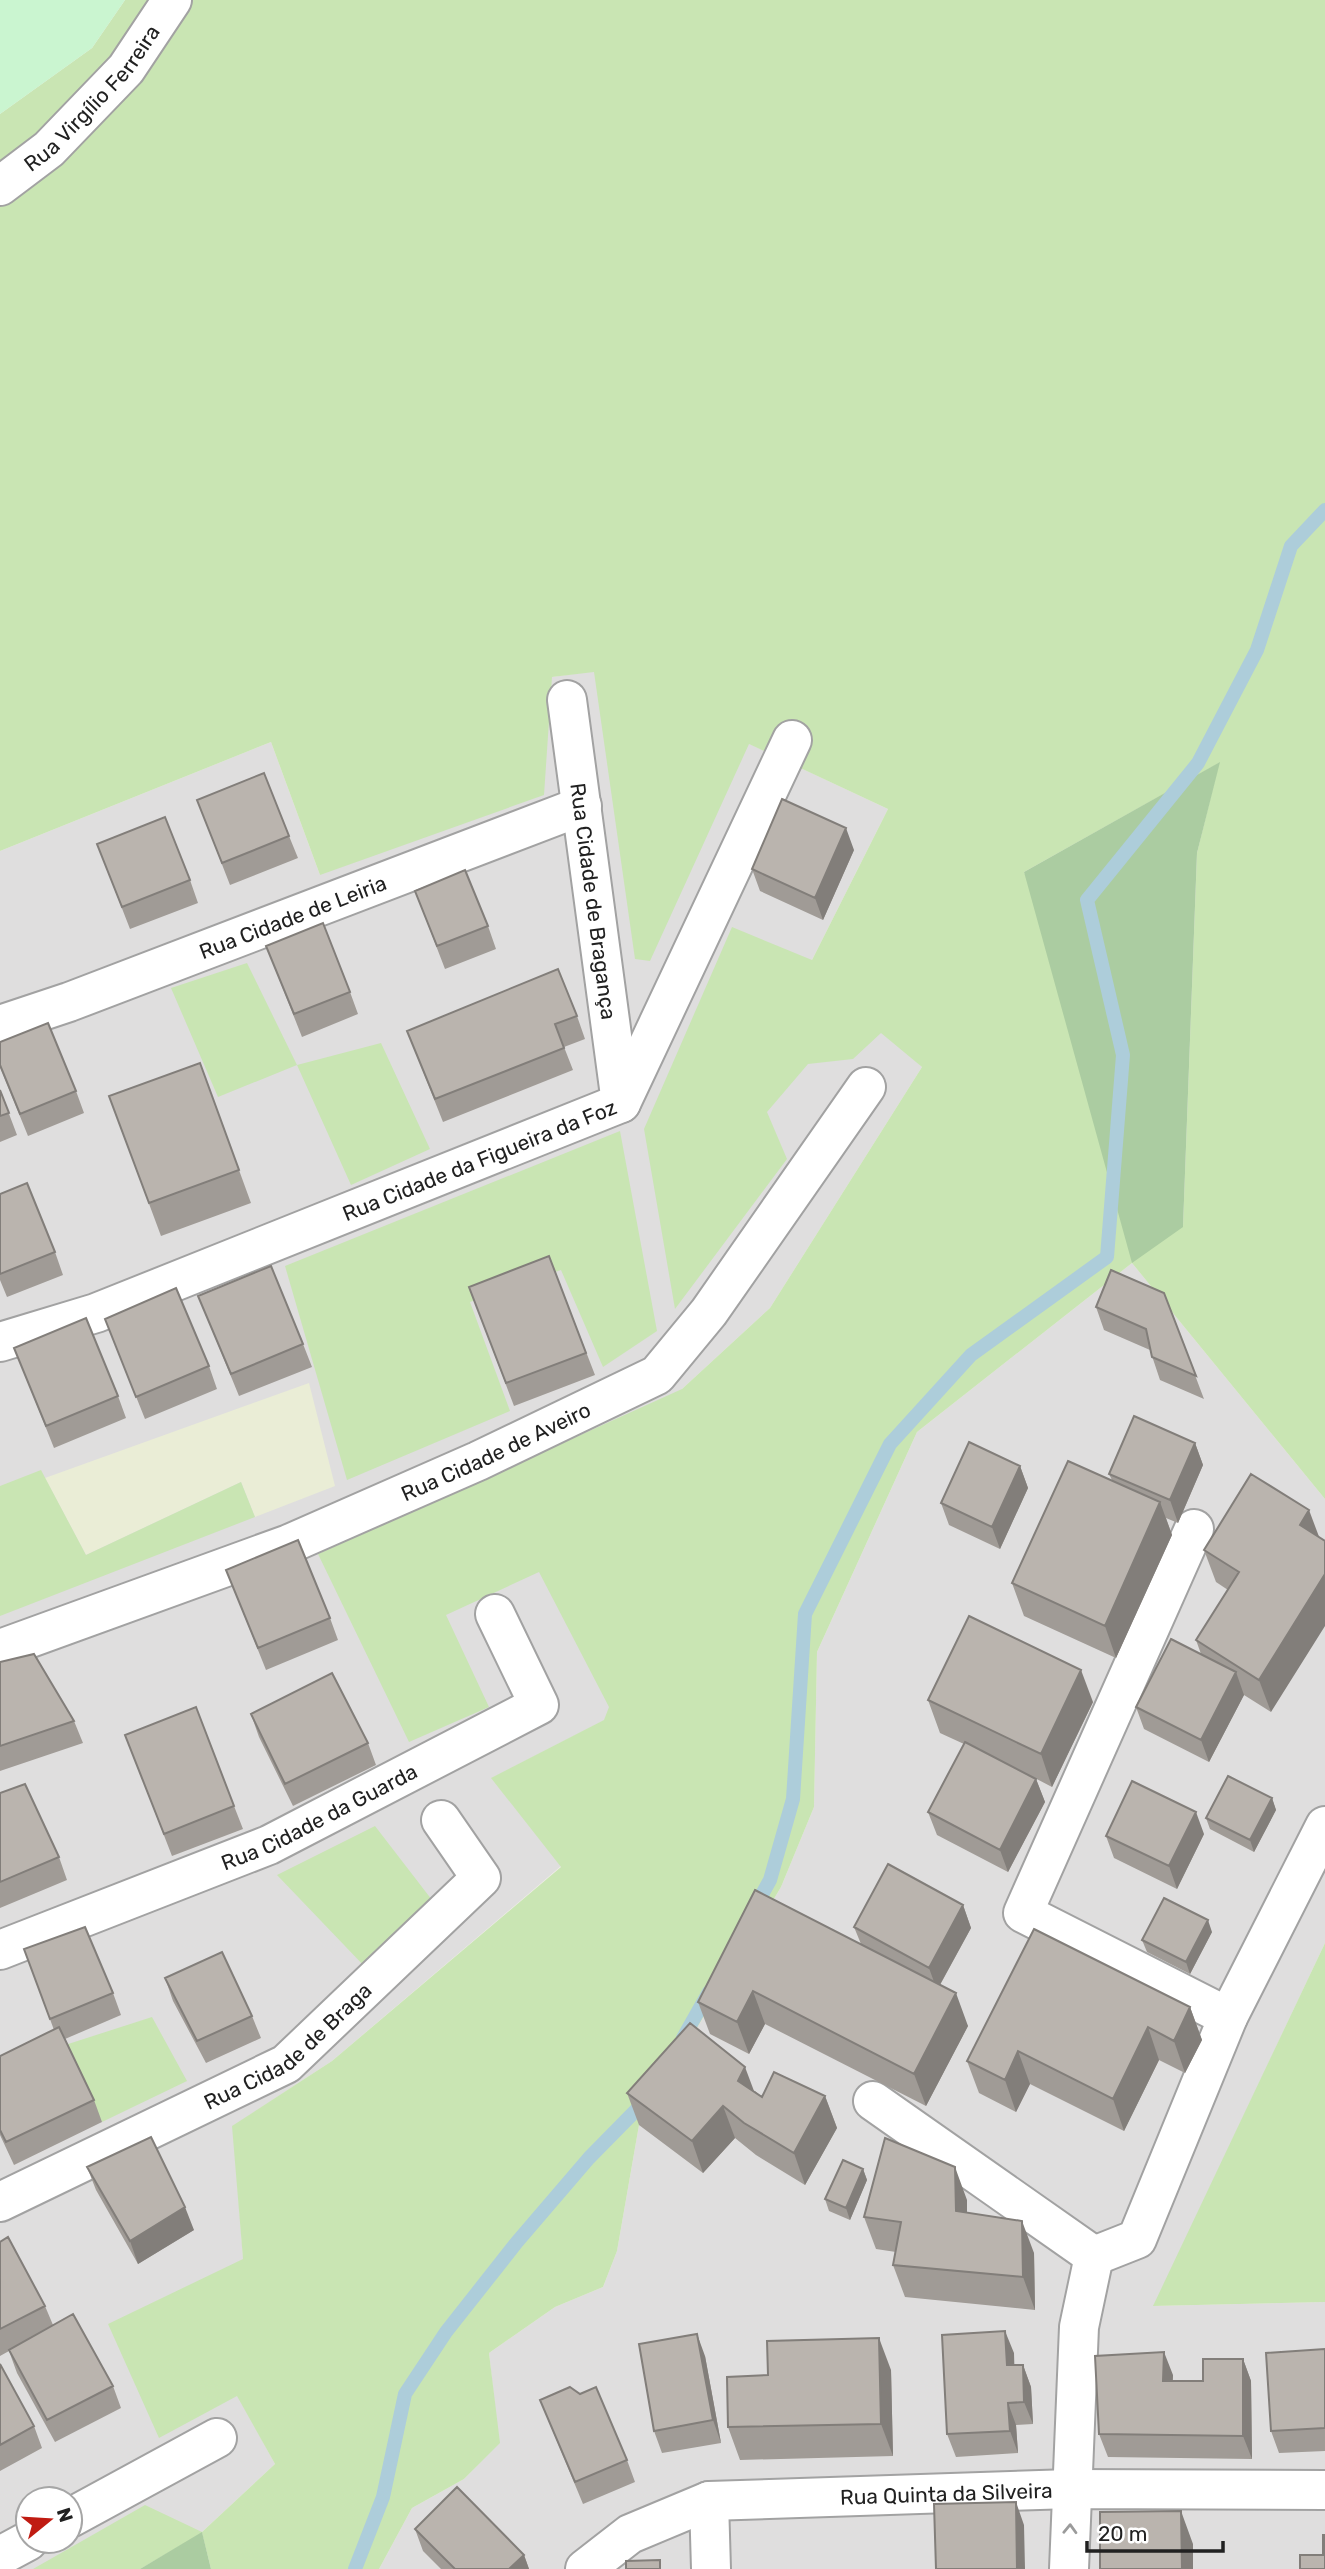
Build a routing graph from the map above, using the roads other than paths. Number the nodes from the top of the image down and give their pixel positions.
1 (172, 0) edge
2 (0, 186) edge
3 (567, 700) dead end
4 (792, 740) dead end
5 (582, 806) junction
6 (0, 1025) edge
7 (866, 1087) dead end
8 (621, 1103) junction
9 (0, 1342) edge
10 (1194, 1529) dead end
11 (495, 1614) dead end
12 (0, 1649) edge
13 (440, 1820) dead end
14 (1325, 1826) edge
15 (0, 1950) edge
16 (1228, 2017) junction
17 (873, 2101) dead end
18 (0, 2202) edge
19 (1094, 2256) junction
20 (217, 2438) dead end
21 (1071, 2489) junction
22 (1325, 2490) edge
23 (709, 2501) junction
24 (84, 2510) edge
25 (584, 2569) edge
26 (710, 2569) edge
27 (1069, 2569) edge

1 - 2 street, Rua Virgílio Ferreira
3 - 5 street, Rua Cidade de Bragança
4 - 8 street, Rua Cidade da Figueira da Foz
5 - 6 street, Rua Cidade de Leiria
5 - 8 street, Rua Cidade de Bragança
7 - 12 street, Rua Cidade de Aveiro
8 - 9 street, Rua Cidade da Figueira da Foz
10 - 16 street
11 - 15 street, Rua Cidade da Guarda
13 - 18 street, Rua Cidade de Braga
14 - 16 street
16 - 19 street
17 - 19 street
19 - 21 street
20 - 24 street
21 - 22 street, Rua Quinta da Silveira
21 - 23 street, Rua Quinta da Silveira
27 -> 21 street
23 - 25 street, Rua Quinta da Silveira
23 - 26 street

